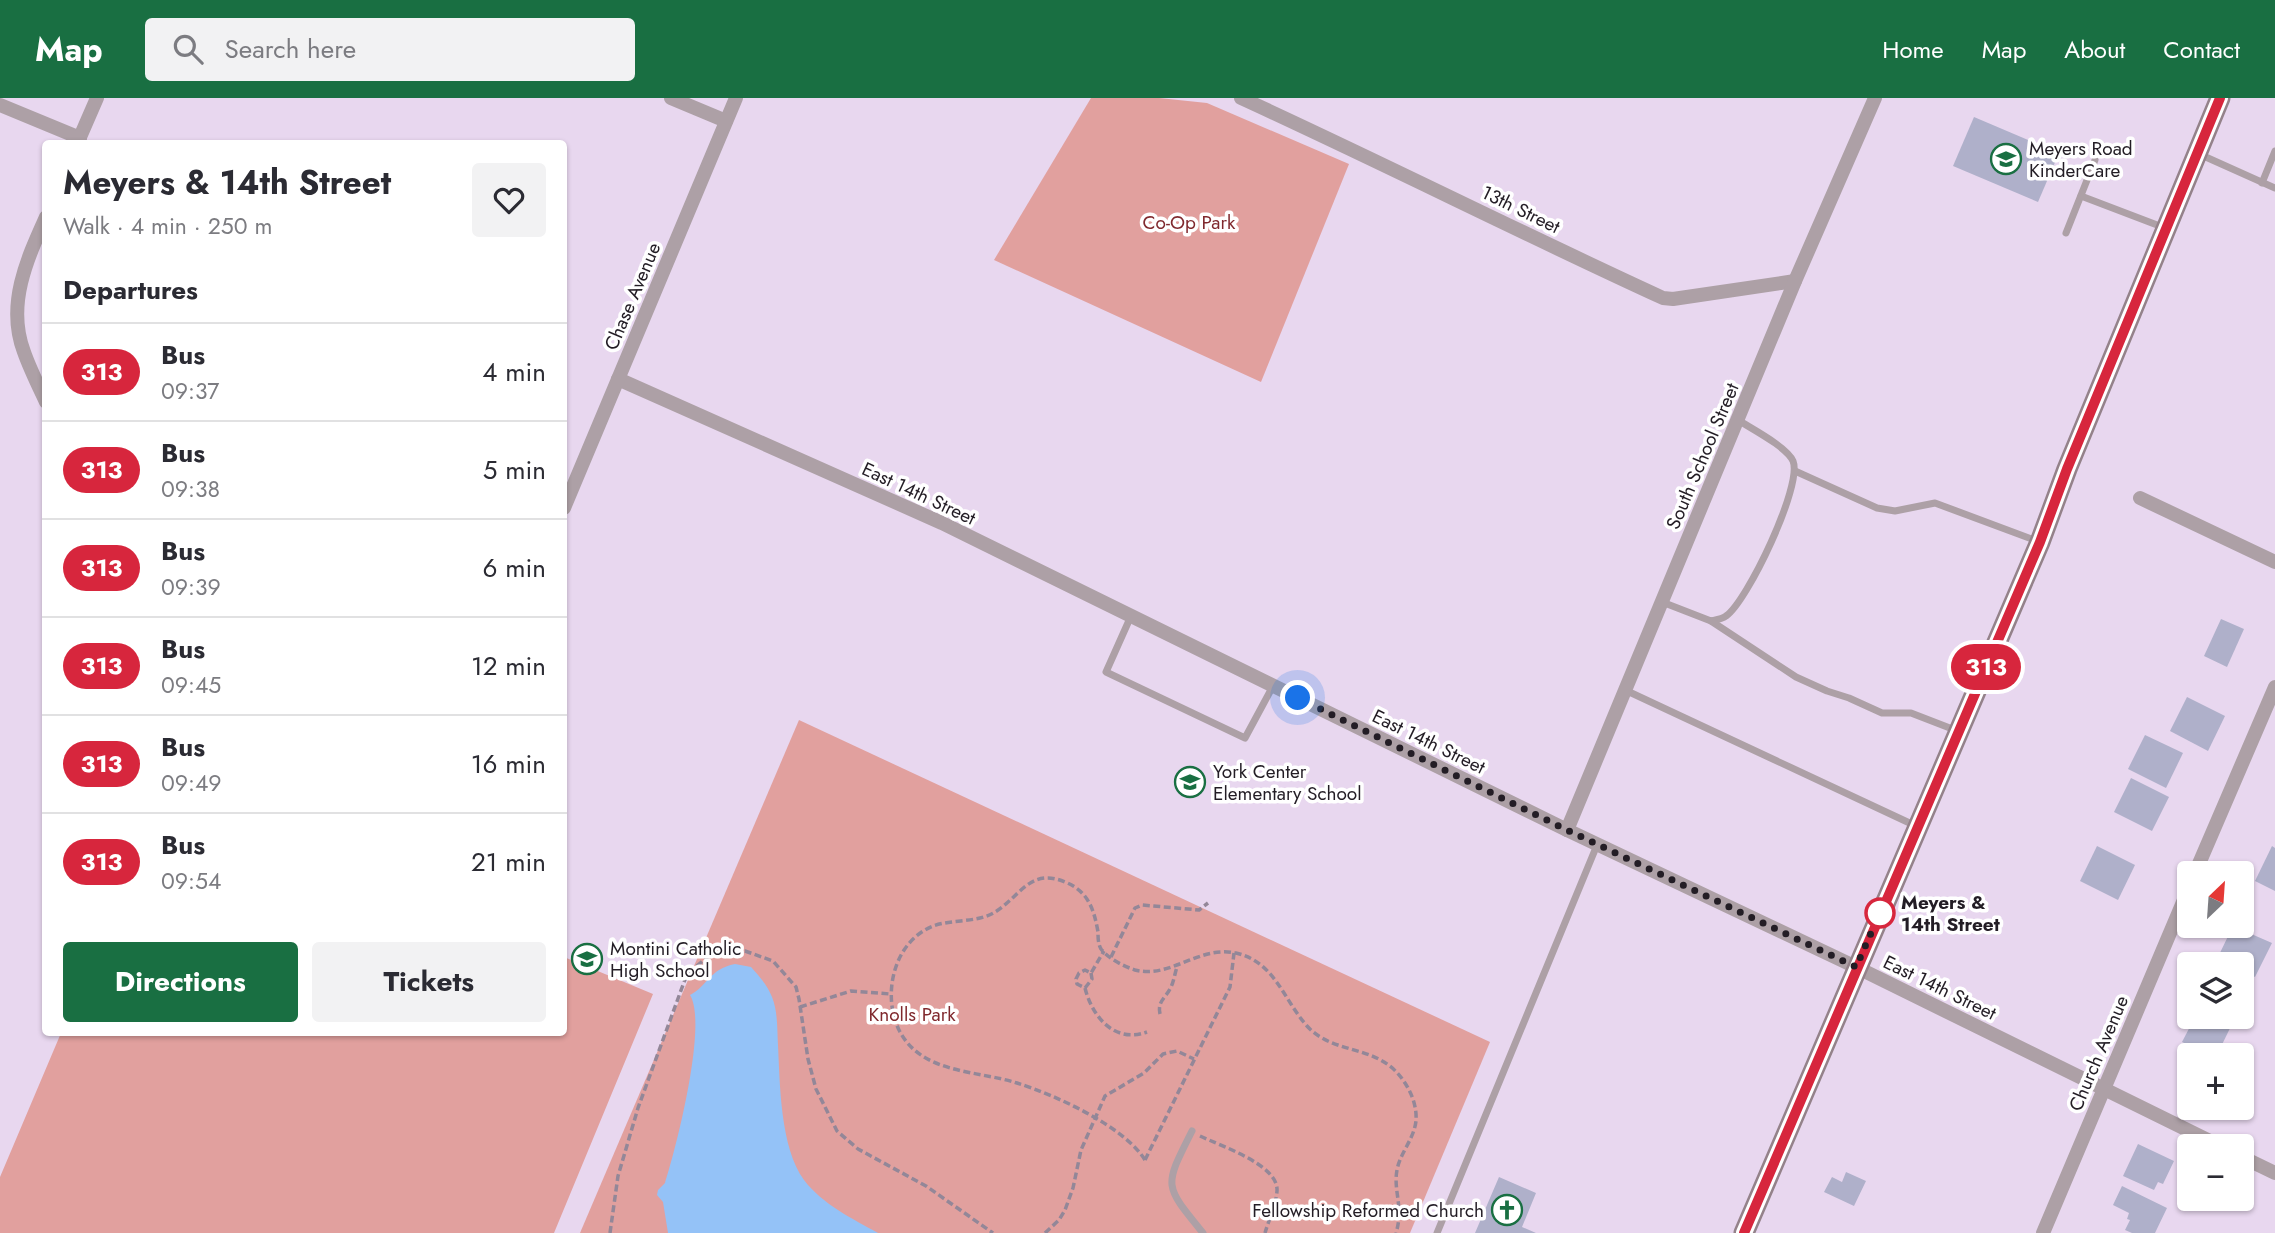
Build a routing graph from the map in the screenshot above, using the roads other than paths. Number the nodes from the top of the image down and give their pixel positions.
1 (97, 98) edge
2 (671, 98) edge
3 (736, 98) edge
4 (1241, 98) edge
5 (1875, 98) edge
6 (2220, 98) edge
7 (0, 105) edge
8 (726, 121) junction
9 (77, 140) edge
10 (79, 140) edge
11 (2275, 151) edge
12 (2198, 153) junction
13 (2095, 160) dead end
14 (2262, 183) junction
15 (2275, 188) edge
16 (2081, 196) junction
17 (42, 227) edge
18 (2168, 229) junction
19 (2066, 233) dead end
20 (1795, 281) junction
21 (618, 379) junction
22 (42, 393) edge
23 (1738, 419) junction
24 (1795, 471) junction
25 (2140, 498) dead end
26 (567, 501) edge
27 (2040, 542) junction
28 (2275, 562) edge
29 (1662, 602) junction
30 (1131, 616) junction
31 (1711, 621) junction
32 (1273, 686) junction
33 (2275, 687) edge
34 (1625, 690) junction
35 (1958, 732) junction
36 (1917, 826) junction
37 (1567, 830) junction
38 (1598, 845) junction
39 (2200, 861) edge
40 (2177, 916) edge
41 (1856, 967) junction
42 (2103, 1090) junction
43 (1192, 1132) road end
44 (2195, 1134) edge
45 (2254, 1163) edge
46 (2275, 1173) edge
47 (1203, 1233) edge
48 (1437, 1233) edge
49 (1744, 1233) edge
50 (2043, 1233) edge

1 - 10 street
2 - 8 street
3 - 8 street, Chase Avenue
4 - 20 street, 13th Street
5 - 20 street, South School Street
6 - 12 street
7 - 9 street
8 - 21 street, Chase Avenue
11 - 14 lane
12 - 14 lane
12 - 18 street
13 - 16 lane
14 - 15 lane
16 - 18 lane
16 - 19 lane
17 - 22 street
18 - 27 street
20 - 23 street, South School Street
21 - 26 street, Chase Avenue
21 - 30 street, East 14th Street
23 - 24 lane
23 - 29 street, South School Street
24 - 27 lane
24 - 31 lane
25 - 28 street
27 - 35 street
29 - 31 lane
29 - 34 street, South School Street
30 - 32 street, East 14th Street
30 - 32 lane
31 - 35 lane
32 - 37 street, East 14th Street
33 - 39 street
34 - 36 lane
34 - 37 street, South School Street
35 - 36 street
36 - 41 street
37 - 38 street, East 14th Street
38 - 41 street, East 14th Street
38 - 48 lane
40 - 42 street, Church Avenue
41 - 42 street, East 14th Street
41 - 49 street
42 - 44 street, East 14th Street
42 - 50 street, Church Avenue
43 - 47 lane
45 - 46 street

